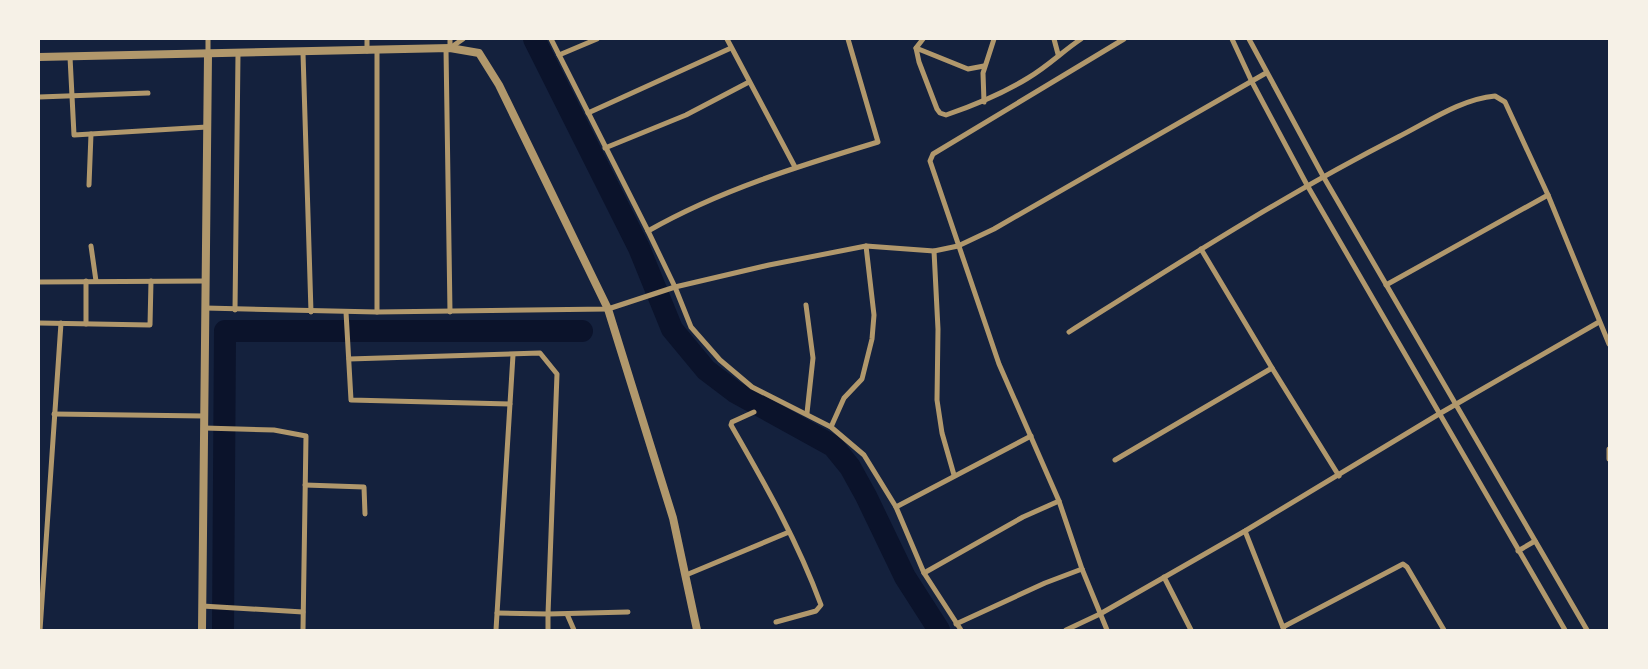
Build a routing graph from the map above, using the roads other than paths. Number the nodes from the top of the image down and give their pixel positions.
1 (208, 39) edge
2 (368, 39) edge
3 (450, 39) edge
4 (463, 39) edge
5 (551, 39) edge
6 (597, 39) edge
7 (727, 39) edge
8 (848, 39) edge
9 (923, 39) edge
10 (994, 39) edge
11 (1054, 39) edge
12 (1081, 39) edge
13 (1124, 39) edge
14 (1232, 39) edge
15 (1248, 39) edge
16 (731, 48) junction
17 (916, 48) junction
18 (448, 49) junction
19 (377, 50) junction
20 (368, 51) junction
21 (303, 53) junction
22 (238, 54) junction
23 (1058, 54) junction
24 (208, 55) junction
25 (559, 55) junction
26 (39, 57) edge
27 (70, 57) junction
28 (984, 66) junction
29 (1266, 73) junction
30 (749, 82) junction
31 (1252, 82) junction
32 (148, 92) dead end
33 (39, 96) edge
34 (72, 97) junction
35 (984, 102) junction
36 (588, 113) junction
37 (207, 126) junction
38 (90, 134) junction
39 (605, 148) junction
40 (796, 167) junction
41 (1323, 176) junction
42 (1307, 185) junction
43 (89, 186) dead end
44 (1548, 195) junction
45 (648, 230) junction
46 (91, 246) dead end
47 (866, 246) junction
48 (958, 246) junction
49 (1201, 249) junction
50 (934, 251) junction
51 (86, 281) junction
52 (96, 281) junction
53 (151, 281) junction
54 (206, 281) junction
55 (39, 282) edge
56 (1386, 285) junction
57 (675, 287) junction
58 (806, 305) dead end
59 (205, 308) junction
60 (608, 309) junction
61 (235, 310) junction
62 (312, 312) junction
63 (346, 312) junction
64 (378, 312) junction
65 (450, 312) junction
66 (1600, 322) junction
67 (39, 323) edge
68 (61, 324) junction
69 (86, 324) junction
70 (1069, 332) dead end
71 (1609, 344) edge
72 (513, 355) junction
73 (349, 359) junction
74 (1272, 368) junction
75 (510, 404) junction
76 (1456, 404) junction
77 (754, 412) dead end
78 (807, 413) junction
79 (54, 414) junction
80 (1439, 414) junction
81 (204, 416) junction
82 (831, 426) junction
83 (207, 428) junction
84 (1031, 436) junction
85 (1609, 449) edge
86 (1609, 459) edge
87 (1115, 460) dead end
88 (954, 475) junction
89 (1339, 476) junction
90 (305, 485) junction
91 (1059, 501) junction
92 (896, 507) junction
93 (365, 514) dead end
94 (1245, 531) junction
95 (789, 532) junction
96 (1535, 541) junction
97 (1518, 551) junction
98 (1082, 569) junction
99 (924, 573) junction
100 (686, 575) junction
101 (1164, 577) junction
102 (202, 606) junction
103 (303, 612) junction
104 (628, 612) dead end
105 (497, 613) junction
106 (548, 614) junction
107 (567, 614) junction
108 (1100, 614) junction
109 (776, 622) dead end
110 (956, 624) junction
111 (1069, 629) edge
112 (1284, 629) edge
113 (40, 630) edge
114 (202, 630) edge
115 (303, 630) edge
116 (496, 630) edge
117 (548, 630) edge
118 (574, 630) edge
119 (697, 630) edge
120 (961, 630) edge
121 (1107, 630) edge
122 (1190, 630) edge
123 (1444, 630) edge
124 (1565, 630) edge
125 (1588, 630) edge

1 - 24 street
2 - 20 street
3 - 18 street
4 - 18 street
5 - 25 street
6 - 25 street
7 - 16 street
8 - 40 street
9 - 17 street
10 - 28 street
11 - 23 street
12 - 23 street
13 - 48 street
14 - 31 street
15 - 29 street
16 - 30 street
16 - 36 street
17 - 28 street
17 - 35 street
18 - 19 street
18 - 60 street
18 - 65 street
19 - 20 street
19 - 64 street
20 - 21 street
21 - 22 street
21 - 62 street
22 - 24 street
22 - 61 street
23 - 35 street
24 - 27 street
24 - 37 street
25 - 36 street
26 - 27 street
27 - 34 street
28 - 35 street
29 - 31 street
29 - 41 street
30 - 39 street
30 - 40 street
31 - 42 street
31 - 48 street
32 - 34 street
33 - 34 street
34 - 38 street
36 - 39 street
37 - 38 street
37 - 54 street
38 - 43 street
39 - 45 street
40 - 45 street
41 - 42 street
41 - 44 street
41 - 56 street
42 - 49 street
42 - 80 street
44 - 56 street
44 - 66 street
45 - 57 street
46 - 52 street
47 - 50 street
47 - 57 street
47 - 82 street
48 - 50 street
48 - 84 street
49 - 70 street
49 - 74 street
50 - 88 street
51 - 52 street
51 - 55 street
51 - 69 street
52 - 53 street
53 - 54 street
53 - 69 street
54 - 59 street
56 - 76 street
57 - 60 street
57 - 78 street
58 - 78 street
59 - 61 street
59 - 81 street
60 - 65 street
60 - 100 street
61 - 62 street
62 - 63 street
63 - 64 street
63 - 73 street
64 - 65 street
66 - 71 street
66 - 76 street
67 - 68 street
68 - 69 street
68 - 79 street
72 - 73 street
72 - 75 street
72 - 106 street
73 - 75 street
74 - 87 street
74 - 89 street
75 - 105 street
76 - 80 street
76 - 96 street
77 - 95 street
78 - 82 street
79 - 81 street
79 - 113 street
80 - 89 street
80 - 97 street
81 - 83 street
82 - 92 street
83 - 90 street
83 - 102 street
84 - 88 street
84 - 91 street
85 - 86 street
88 - 92 street
89 - 94 street
90 - 93 street
90 - 103 street
91 - 98 street
91 - 99 street
92 - 99 street
94 - 101 street
94 - 112 street
95 - 100 street
95 - 109 street
96 - 97 street
96 - 125 street
97 - 124 street
98 - 108 street
98 - 110 street
99 - 110 street
100 - 119 street
101 - 108 street
101 - 122 street
102 - 103 street
102 - 114 street
103 - 115 street
104 - 107 street
105 - 106 street
105 - 116 street
106 - 107 street
106 - 117 street
107 - 118 street
108 - 111 street
108 - 121 street
110 - 120 street
112 - 123 street

